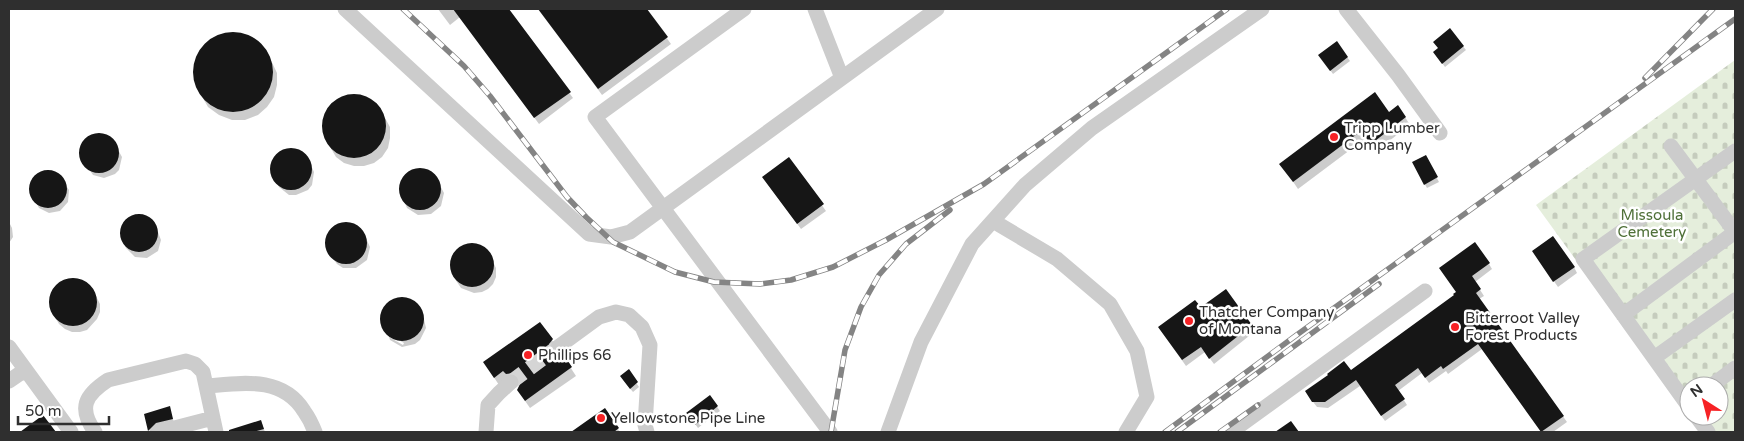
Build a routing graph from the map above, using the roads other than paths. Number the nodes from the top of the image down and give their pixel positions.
1 (345, 9) edge
2 (744, 9) edge
3 (815, 9) edge
4 (937, 9) edge
5 (1262, 9) edge
6 (1346, 9) edge
7 (842, 78) junction
8 (1440, 133) dead end
9 (1671, 146) dead end
10 (1735, 151) edge
11 (1696, 179) junction
12 (663, 208) junction
13 (993, 221) junction
14 (1735, 232) edge
15 (1425, 292) dead end
16 (1735, 300) edge
17 (1623, 315) junction
18 (9, 347) edge
19 (558, 347) tunnel mouth
20 (1654, 358) junction
21 (1735, 368) edge
22 (25, 370) junction
23 (1724, 376) edge
24 (9, 381) edge
25 (511, 382) tunnel mouth
26 (207, 386) junction
27 (1679, 392) edge
28 (214, 425) edge
29 (646, 429) edge
30 (71, 432) edge
31 (95, 432) edge
32 (159, 432) edge
33 (315, 432) edge
34 (486, 432) edge
35 (830, 432) edge
36 (888, 432) edge
37 (1126, 432) edge
38 (1232, 432) edge

1 - 12 lane
2 - 12 lane
3 - 7 lane
4 - 7 lane
5 - 13 lane
6 - 8 lane
7 - 12 lane
9 - 11 lane
10 - 11 lane
11 - 14 lane
11 - 17 lane
12 - 35 lane
13 - 36 lane
13 - 37 lane
14 - 17 lane
15 - 38 lane
16 - 20 lane
17 - 20 lane
18 - 22 lane
19 - 29 lane
20 - 27 lane
21 - 23 lane
22 - 24 lane
22 - 30 lane
25 - 34 lane
26 - 28 lane
26 - 31 lane
26 - 33 lane
28 - 32 lane

